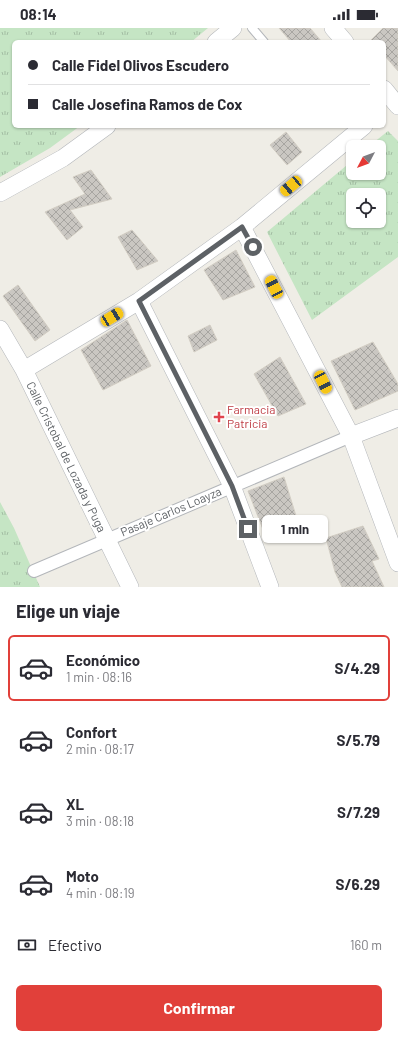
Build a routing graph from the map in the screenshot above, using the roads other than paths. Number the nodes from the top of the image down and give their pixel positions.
1 (233, 28) edge
2 (252, 28) edge
3 (333, 28) edge
4 (218, 40) edge
5 (262, 40) edge
6 (343, 40) edge
7 (104, 128) edge
8 (362, 128) edge
9 (0, 193) edge
10 (242, 227) junction
11 (139, 301) junction
12 (0, 329) edge
13 (24, 370) junction
14 (398, 418) edge
15 (351, 436) junction
16 (232, 486) junction
17 (106, 540) junction
18 (398, 563) edge
19 (34, 571) dead end
20 (130, 587) edge
21 (270, 587) edge

1 - 4 street
2 - 5 lane
3 - 6 street
7 - 9 street
8 - 10 street
10 - 11 street
10 - 15 street
11 - 13 street
11 - 16 street
12 - 13 street, Calle Cristobal de Lozada y Puga
13 - 17 street, Calle Cristobal de Lozada y Puga
14 - 15 street, Pasaje Carlos Loayza
15 - 16 street, Pasaje Carlos Loayza
15 - 18 street
16 - 17 street, Pasaje Carlos Loayza
16 - 21 street
17 - 19 street, Pasaje Carlos Loayza
17 - 20 street, Calle Cristobal de Lozada y Puga

